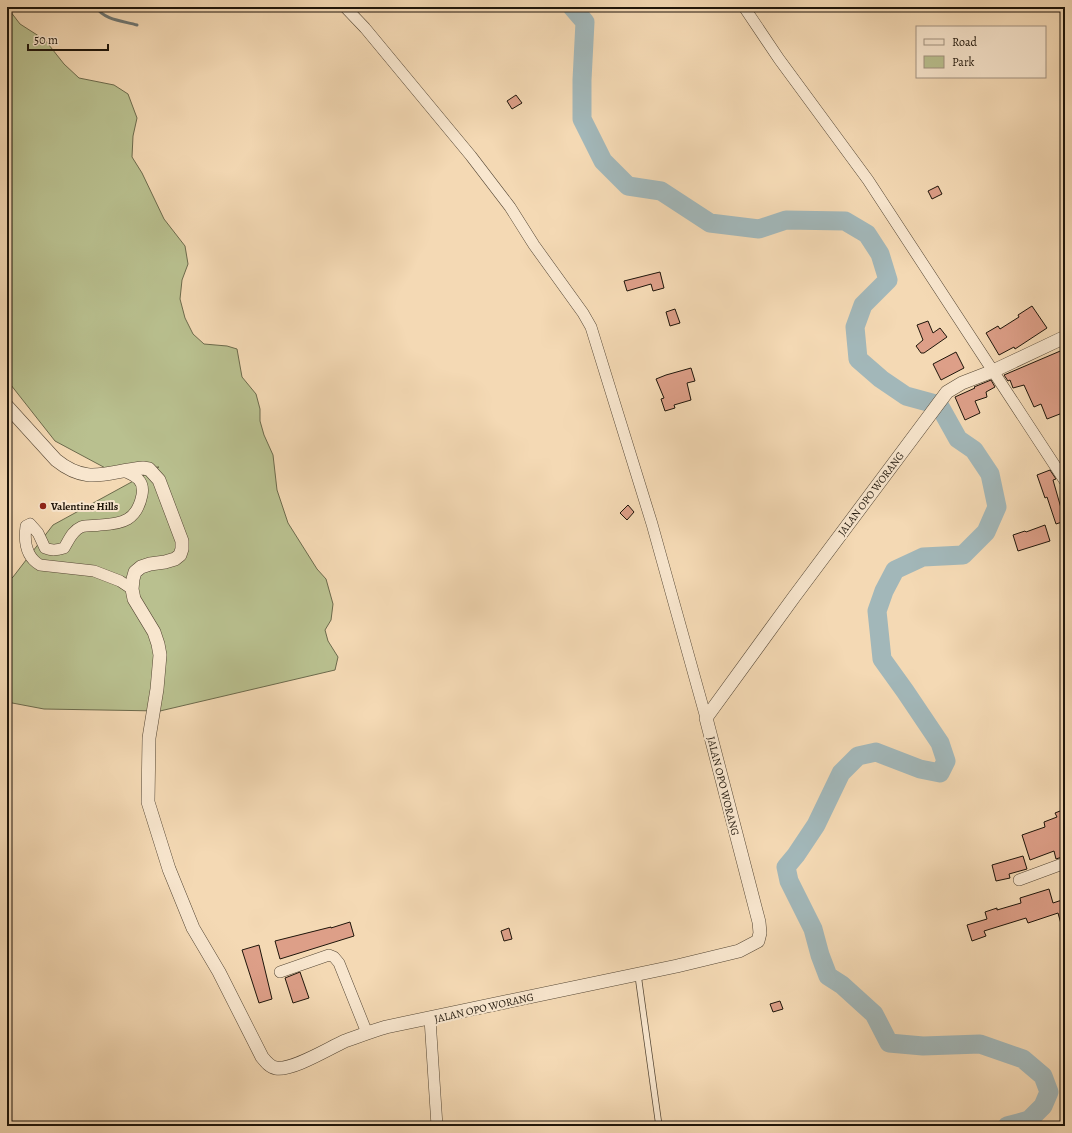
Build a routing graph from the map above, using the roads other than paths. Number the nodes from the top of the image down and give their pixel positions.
1 (344, 7) edge
2 (744, 7) edge
3 (1065, 337) edge
4 (993, 371) junction
5 (7, 406) edge
6 (124, 470) junction
7 (1065, 481) edge
8 (132, 589) junction
9 (706, 718) junction
10 (1065, 863) edge
11 (1019, 880) dead end
12 (280, 972) dead end
13 (638, 974) junction
14 (430, 1018) junction
15 (368, 1033) junction
16 (437, 1126) edge
17 (659, 1126) edge

1 - 9 street
2 - 4 street
3 - 4 street, JALAN OPO WORANG
4 - 7 street
4 - 9 street, JALAN OPO WORANG
5 - 6 street
6 - 8 street
6 - 8 street
8 - 15 street
9 - 13 street, JALAN OPO WORANG
10 - 11 street
12 - 15 street
13 - 14 street, JALAN OPO WORANG
13 - 17 lane
14 - 15 street
14 - 16 street, JALAN OPO WORANG

